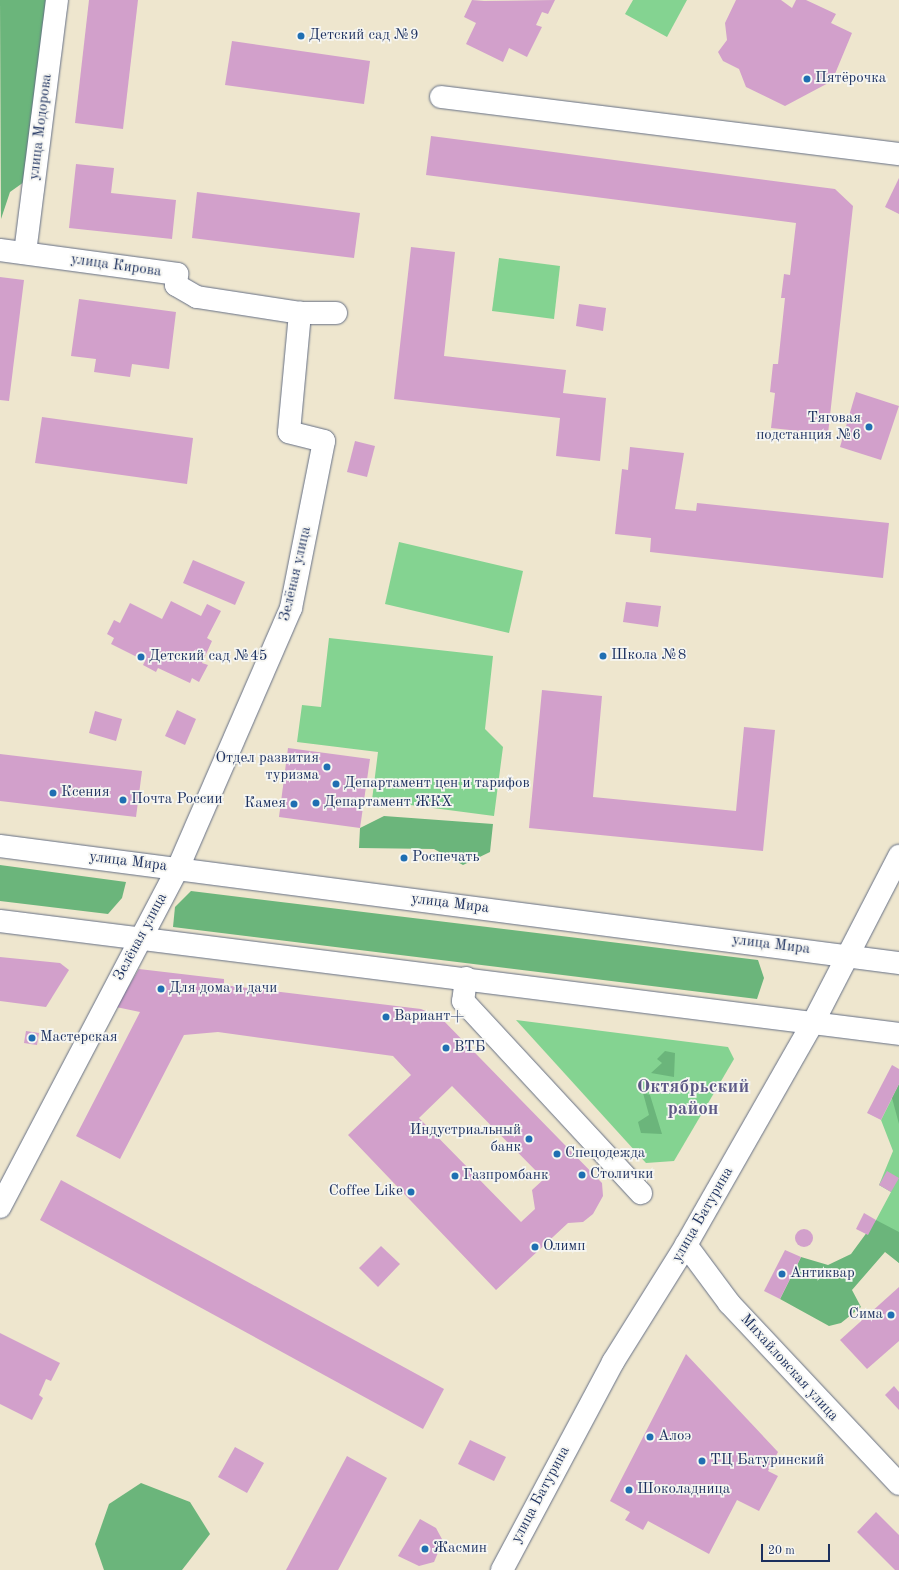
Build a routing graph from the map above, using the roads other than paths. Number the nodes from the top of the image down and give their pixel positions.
1 (57, 0) edge
2 (441, 97) dead end
3 (899, 154) edge
4 (0, 250) edge
5 (25, 253) junction
6 (300, 313) junction
7 (336, 313) dead end
8 (0, 846) edge
9 (899, 856) edge
10 (178, 868) junction
11 (0, 921) edge
12 (140, 938) junction
13 (849, 955) junction
14 (899, 962) edge
15 (466, 978) junction
16 (814, 1021) junction
17 (899, 1034) edge
18 (641, 1193) dead end
19 (0, 1207) edge
20 (686, 1244) junction
21 (899, 1484) edge
22 (502, 1570) edge

1 - 5 main road, улица Модорова
2 - 3 main road
4 - 5 main road, улица Кирова
5 - 6 main road, улица Кирова
6 - 7 main road, улица Кирова
6 - 10 main road, Зелёная улица
8 - 10 main road, улица Мира
9 - 13 main road, улица Батурина
10 - 12 main road, Зелёная улица
10 - 13 main road, улица Мира
11 - 12 main road
12 - 15 main road
12 - 19 main road, Зелёная улица
13 - 14 main road, улица Мира
13 - 16 main road, улица Батурина
15 - 16 main road
15 - 18 main road
16 - 17 main road
16 - 20 main road, улица Батурина
20 - 21 main road, Михайловская улица
20 - 22 main road, улица Батурина

